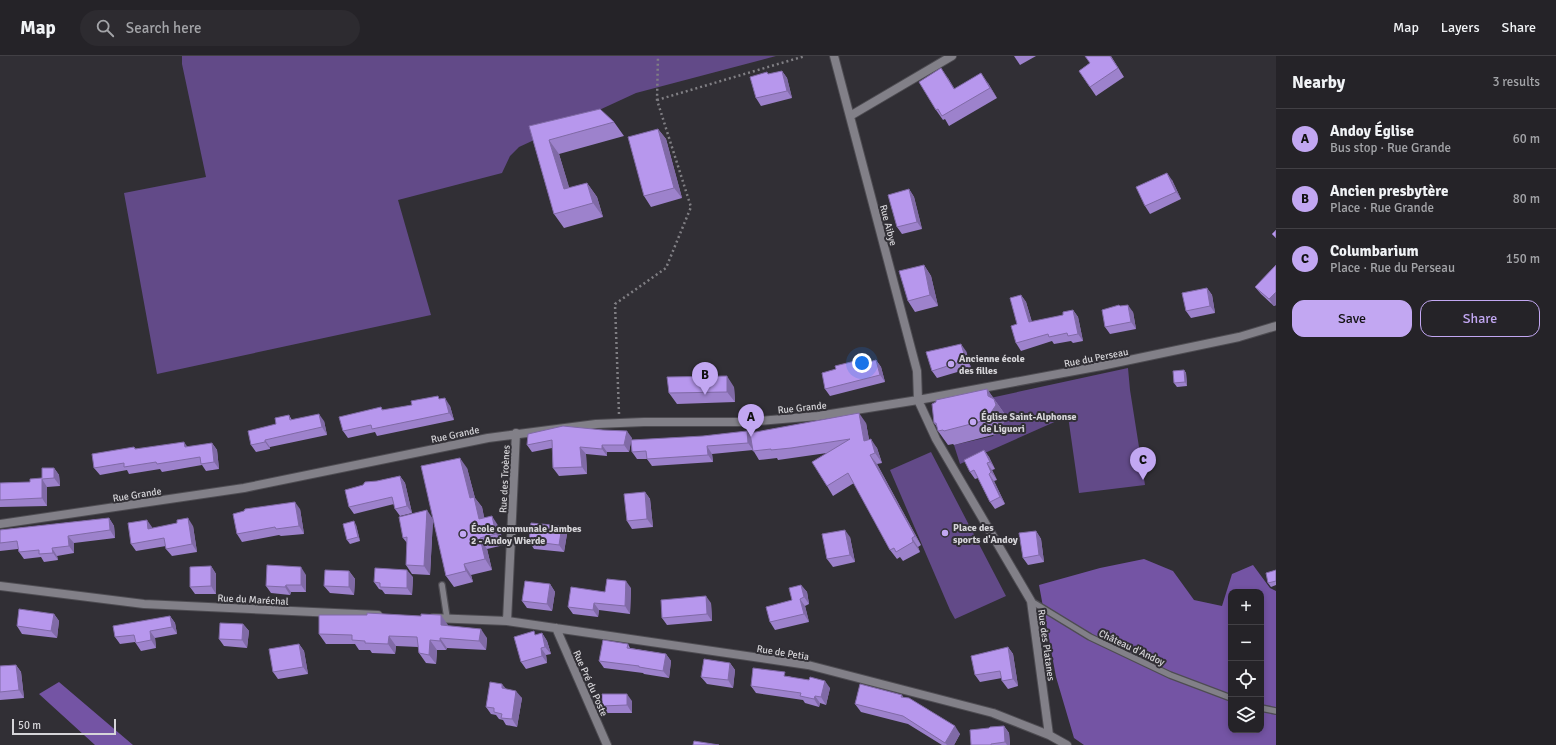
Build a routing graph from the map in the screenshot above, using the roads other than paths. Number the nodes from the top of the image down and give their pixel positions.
1 (834, 56) edge
2 (952, 56) edge
3 (850, 116) junction
4 (1276, 326) edge
5 (918, 400) junction
6 (516, 433) junction
7 (0, 524) edge
8 (442, 585) dead end
9 (0, 586) edge
10 (1031, 601) junction
11 (383, 616) edge
12 (423, 617) edge
13 (447, 618) junction
14 (506, 621) junction
15 (556, 628) junction
16 (1228, 697) edge
17 (1264, 709) edge
18 (1276, 711) edge
19 (1049, 735) junction
20 (607, 745) edge
21 (1066, 745) edge

1 - 3 street, Rue Aibye
2 - 3 street
3 - 5 street, Rue Aibye
4 - 5 street, Rue du Perseau
5 - 6 street, Rue Grande
5 - 10 street, Rue des Platanes
6 - 7 street, Rue Grande
6 - 14 street, Rue des Troènes
8 - 13 lane
9 - 11 street, Rue du Maréchal
10 - 16 lane, Château d'Andoy
10 - 19 street, Rue des Platanes
12 - 13 street
13 - 14 street
14 - 15 street, Rue de Petia
15 - 19 street, Rue de Petia
15 - 20 street, Rue Pré du Poste
17 - 18 lane
19 - 21 street

